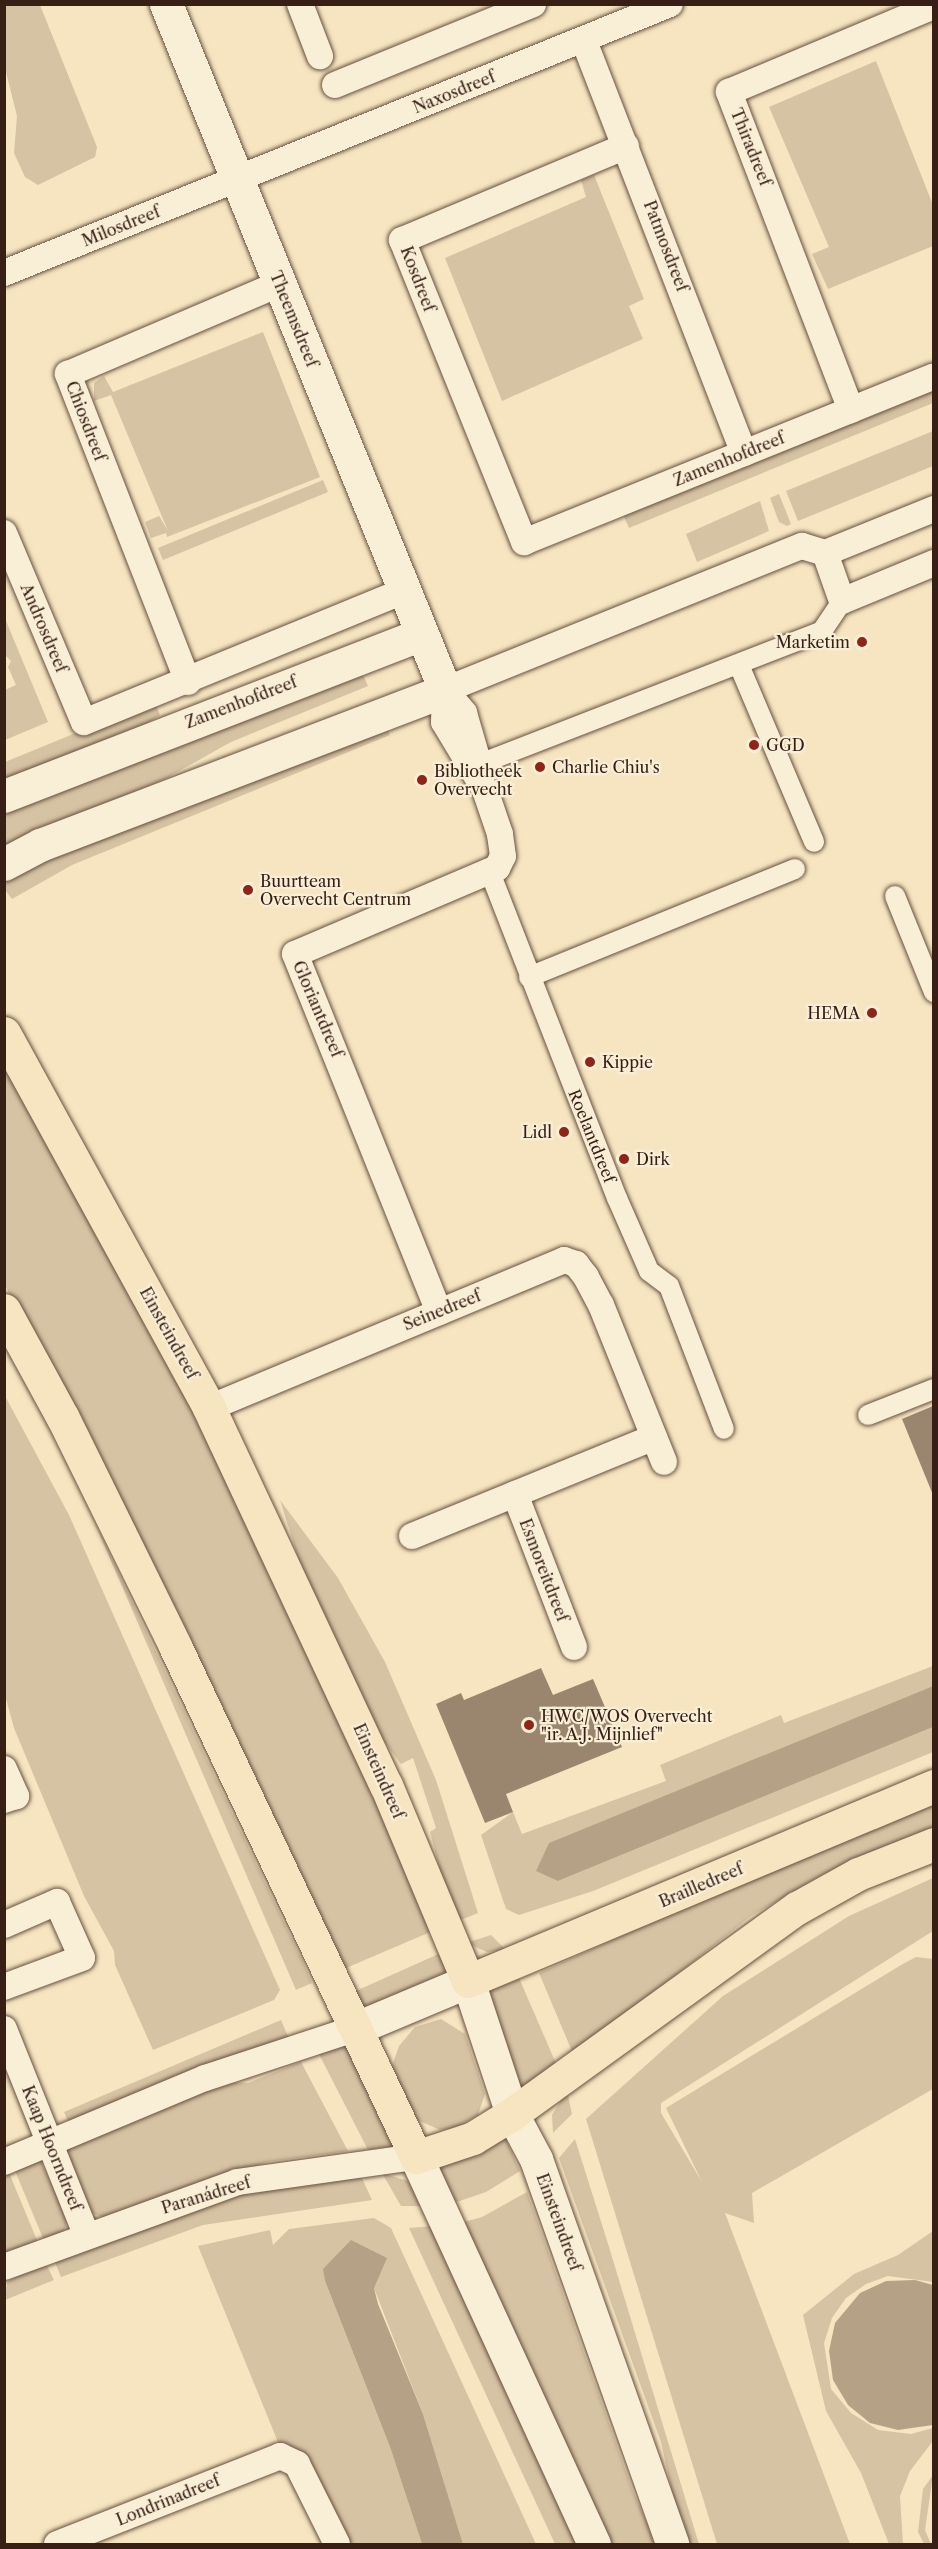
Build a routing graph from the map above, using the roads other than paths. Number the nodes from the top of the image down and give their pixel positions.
1 (166, 4) edge
2 (300, 4) edge
3 (533, 4) edge
4 (670, 4) edge
5 (933, 6) edge
6 (584, 41) junction
7 (320, 56) dead end
8 (335, 85) dead end
9 (626, 146) junction
10 (238, 179) junction
11 (4, 273) edge
12 (279, 284) junction
13 (933, 376) edge
14 (851, 410) junction
15 (744, 453) junction
16 (933, 509) edge
17 (4, 533) edge
18 (524, 542) joint
19 (825, 553) junction
20 (933, 563) edge
21 (11, 572) edge
22 (403, 591) junction
23 (842, 601) junction
24 (421, 634) junction
25 (739, 665) junction
26 (188, 681) junction
27 (445, 690) junction
28 (490, 759) dead end
29 (4, 796) edge
30 (814, 842) dead end
31 (4, 864) edge
32 (795, 869) dead end
33 (491, 875) junction
34 (895, 896) dead end
35 (529, 977) junction
36 (931, 980) edge
37 (4, 1033) edge
38 (4, 1310) edge
39 (439, 1312) junction
40 (933, 1389) edge
41 (209, 1408) junction
42 (868, 1415) dead end
43 (724, 1429) dead end
44 (654, 1437) junction
45 (664, 1462) dead end
46 (515, 1494) junction
47 (412, 1536) dead end
48 (574, 1647) dead end
49 (4, 1769) edge
50 (933, 1786) edge
51 (4, 1800) edge
52 (933, 1844) edge
53 (4, 1925) edge
54 (468, 1982) junction
55 (4, 1988) edge
56 (354, 2029) junction
57 (6, 2034) edge
58 (512, 2114) junction
59 (49, 2144) junction
60 (416, 2157) junction
61 (4, 2162) edge
62 (86, 2234) junction
63 (4, 2267) edge
64 (57, 2544) edge
65 (336, 2544) edge
66 (594, 2544) edge
67 (672, 2544) edge

1 - 10 street, Theemsdreef
2 - 7 street
3 - 8 street
4 - 6 street, Naxosdreef
5 - 14 street, Thiradreef
6 - 9 street, Patmosdreef
6 - 10 street, Naxosdreef
9 - 15 street, Patmosdreef
9 - 18 street, Kosdreef
10 - 11 street, Milosdreef
10 - 12 street, Theemsdreef
12 - 22 street, Theemsdreef
12 - 26 street, Chiosdreef
13 - 14 street, Zamenhofdreef
14 - 15 street, Zamenhofdreef
15 - 18 street, Zamenhofdreef
16 - 19 street
17 - 21 street, Androsdreef
19 - 23 street
19 - 27 street
20 - 23 street
21 - 26 street, Androsdreef
22 - 24 street, Theemsdreef
22 - 26 street
23 - 25 street
24 - 27 street
24 - 29 street, Zamenhofdreef
25 - 28 street
25 - 30 street
27 - 31 street
27 - 33 street
32 - 35 street
33 - 35 street, Roelantdreef
33 - 39 street, Gloriantdreef
34 - 36 street
35 - 43 street, Roelantdreef
37 - 41 main road, Einsteindreef
38 - 56 main road
39 - 41 street, Seinedreef
39 - 44 street, Seinedreef
40 - 42 street
41 - 54 main road, Einsteindreef
44 - 45 street
44 - 46 street
46 - 47 street
46 - 48 street, Esmoreitdreef
49 - 51 street
50 - 54 main road, Brailledreef
52 - 58 main road
53 - 55 street
54 - 56 street
54 - 58 street, Einsteindreef
56 - 59 street
56 - 60 main road
57 - 59 street, Kaap Hoorndreef
58 - 60 main road
58 - 67 street, Einsteindreef
59 - 61 street
59 - 62 street, Kaap Hoorndreef
60 - 62 street, Paranádreef
60 - 66 street
62 - 63 street, Paranádreef
64 - 65 street, Londrinadreef

